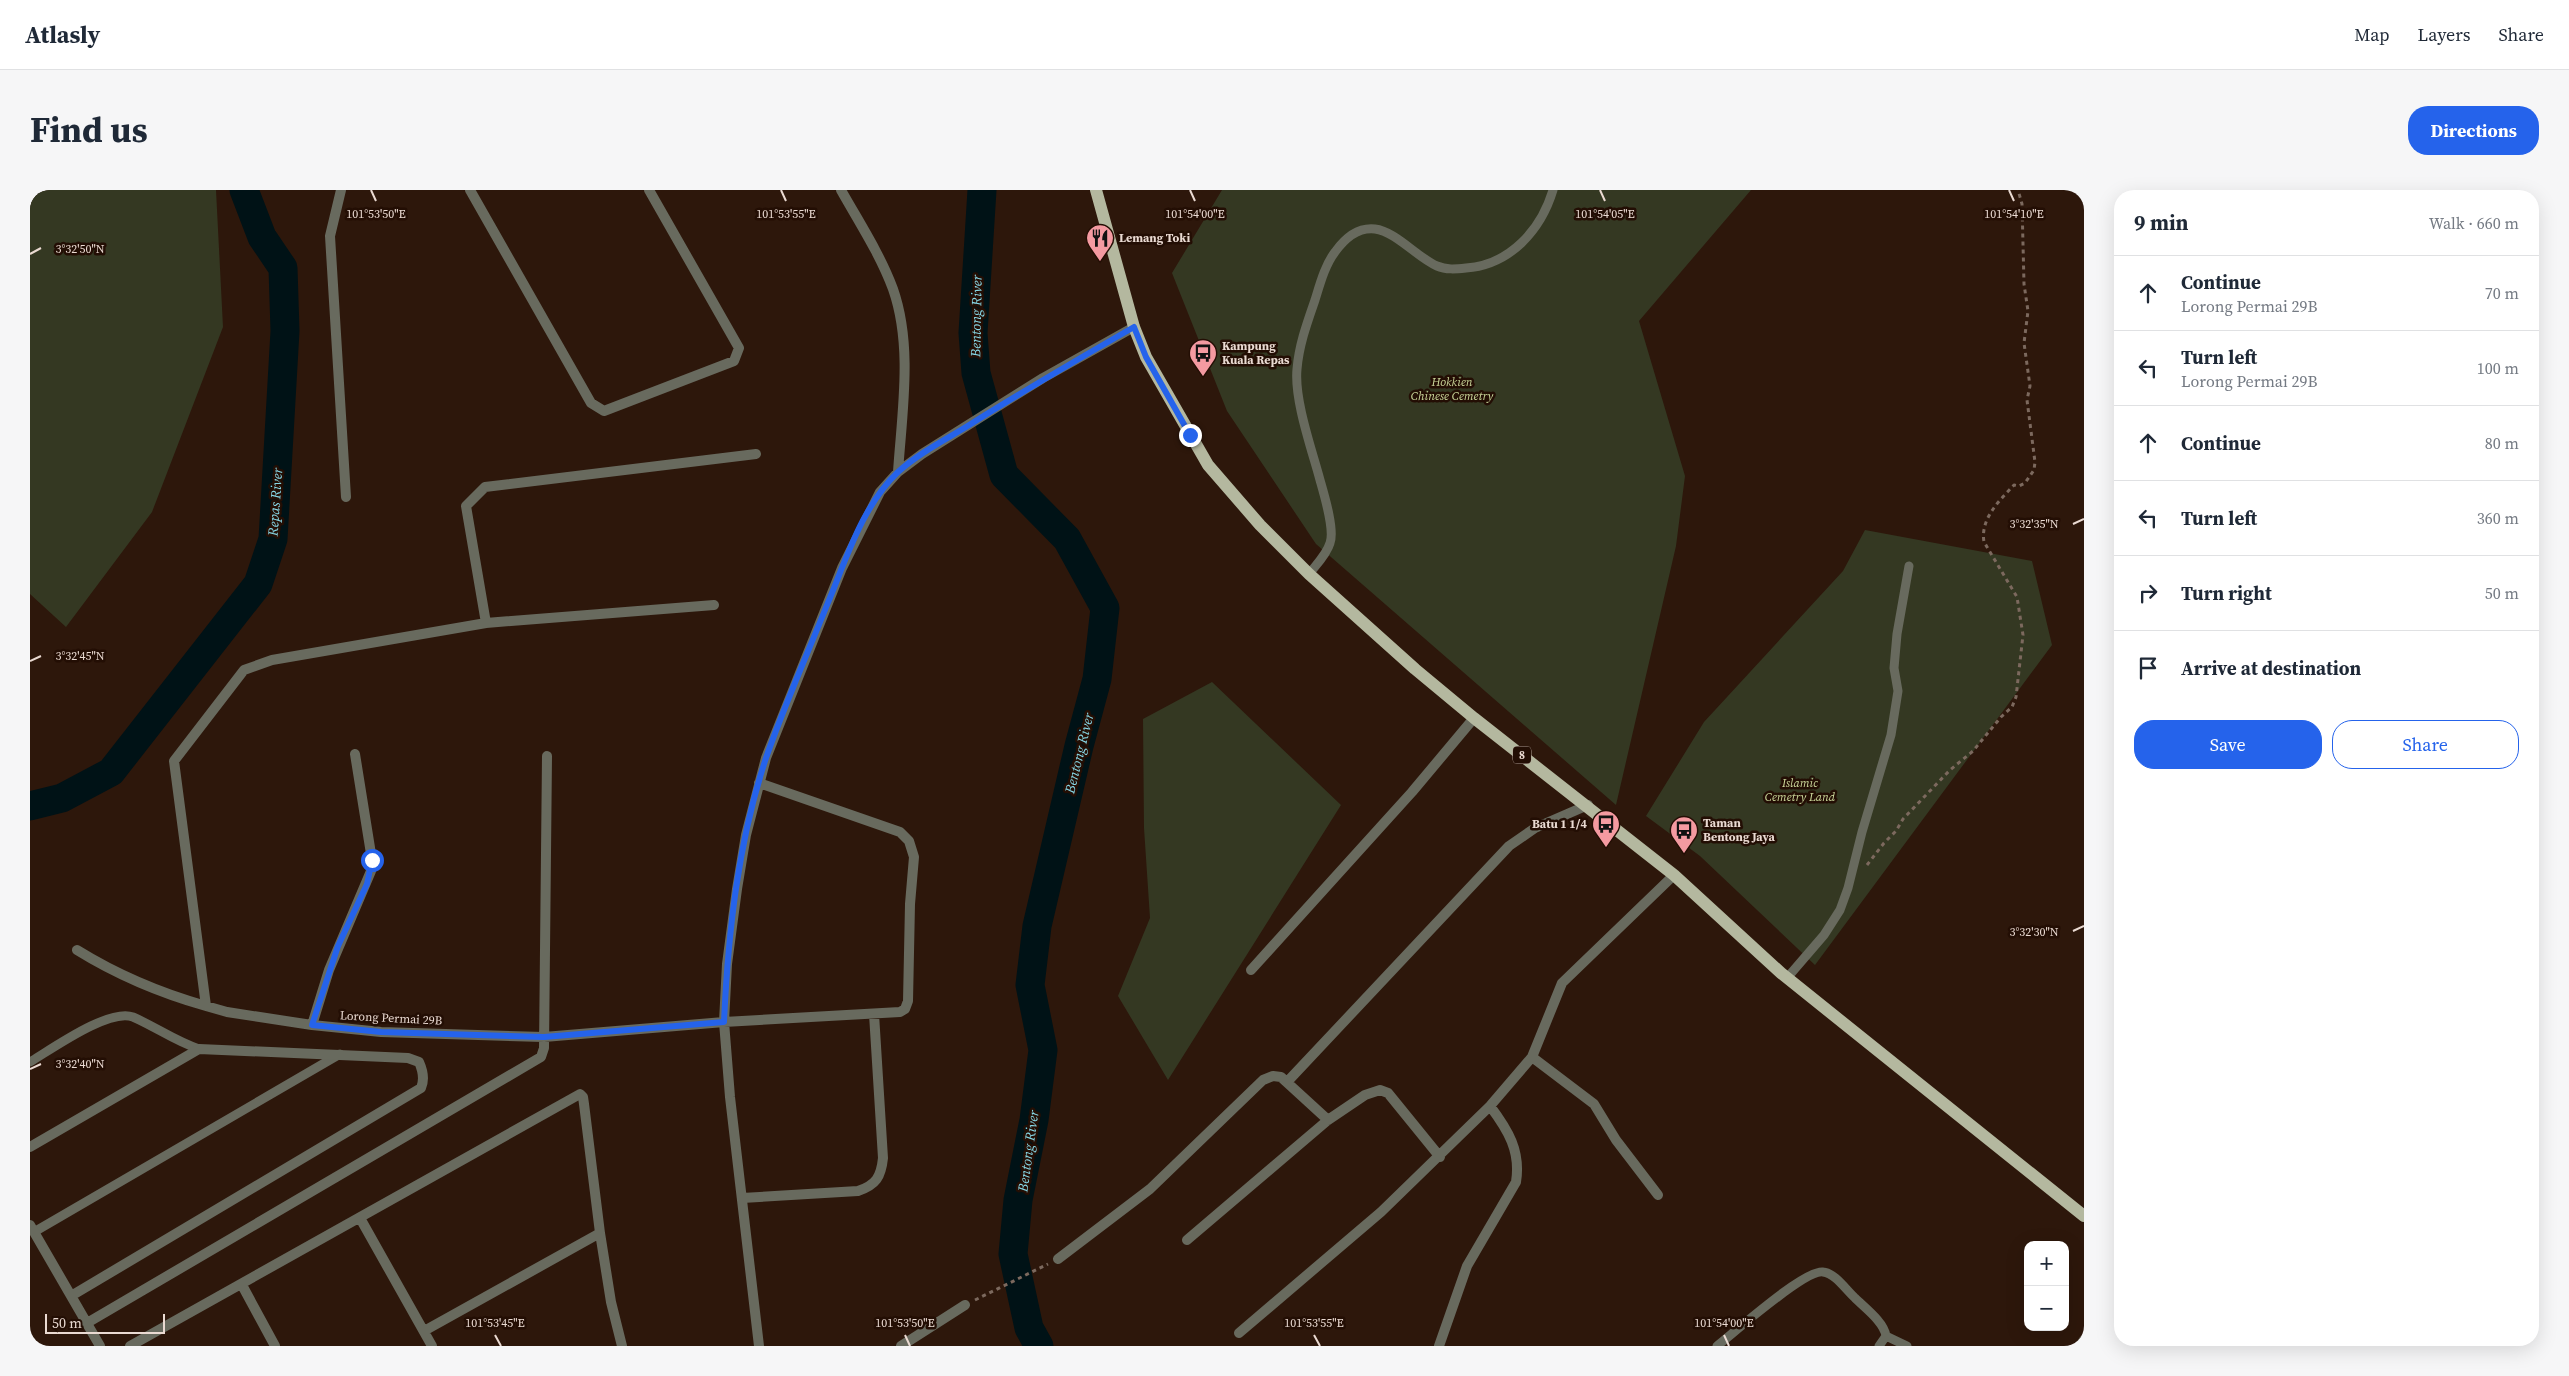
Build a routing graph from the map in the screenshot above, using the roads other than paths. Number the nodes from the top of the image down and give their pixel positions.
1 (341, 190) edge
2 (470, 190) edge
3 (649, 190) edge
4 (841, 190) edge
5 (1096, 190) edge
6 (1553, 190) edge
7 (1134, 327) junction
8 (756, 454) dead end
9 (898, 472) junction
10 (346, 497) dead end
11 (1909, 566) dead end
12 (1309, 574) junction
13 (714, 605) dead end
14 (486, 623) junction
15 (1474, 718) junction
16 (355, 754) dead end
17 (547, 756) dead end
18 (759, 783) junction
19 (1588, 805) junction
20 (1674, 874) junction
21 (77, 950) dead end
22 (1251, 970) dead end
23 (1787, 978) junction
24 (206, 1006) junction
25 (874, 1014) junction
26 (724, 1022) junction
27 (312, 1025) junction
28 (544, 1037) junction
29 (199, 1049) junction
30 (340, 1054) junction
31 (1532, 1057) junction
32 (30, 1062) edge
33 (1288, 1082) junction
34 (1490, 1106) junction
35 (1328, 1120) junction
36 (30, 1147) edge
37 (1440, 1157) junction
38 (1658, 1195) dead end
39 (742, 1198) junction
40 (2084, 1216) edge
41 (360, 1218) junction
42 (32, 1228) edge
43 (600, 1233) junction
44 (1186, 1240) dead end
45 (1058, 1259) road end
46 (242, 1285) junction
47 (71, 1296) junction
48 (965, 1305) road end
49 (87, 1323) junction
50 (424, 1331) junction
51 (1238, 1333) dead end
52 (1886, 1336) junction
53 (2084, 1340) edge
54 (100, 1346) edge
55 (130, 1346) edge
56 (275, 1346) edge
57 (432, 1346) edge
58 (622, 1346) edge
59 (759, 1346) edge
60 (901, 1346) edge
61 (1439, 1346) edge
62 (1717, 1346) edge
63 (1879, 1346) edge
64 (1907, 1346) edge
65 (2080, 1346) edge

1 - 10 street
2 - 3 street
4 - 9 street
5 - 7 main road, 8
6 - 12 lane
7 - 9 street
7 - 12 main road, 8
8 - 14 street
9 - 18 street
11 - 23 lane
12 - 15 main road, 8
13 - 14 street
14 - 24 street
15 - 19 main road, 8
15 - 22 street
16 - 27 street
17 - 28 street
18 - 25 street, Lorong Permai 29B
18 - 26 street
19 - 20 main road, 8
19 - 33 street
20 - 23 main road, 8
20 - 31 street
21 - 24 street, Lorong Permai 29B
23 - 40 main road, 8
24 - 27 street, Lorong Permai 29B
25 - 26 street, Lorong Permai 29B
25 - 39 street
26 - 28 street, Lorong Permai 29B
26 - 39 street
27 - 28 street, Lorong Permai 29B
28 - 49 street
29 - 30 street
29 - 32 lane
29 - 36 street
30 - 42 lane
30 - 47 street
31 - 34 street
31 - 38 street
33 - 35 street
33 - 45 street
34 - 37 street
34 - 61 street
35 - 37 street
35 - 44 street
37 - 51 street
39 - 59 street
41 - 43 street
41 - 46 street
41 - 50 street
42 - 47 street
43 - 50 street
43 - 58 street
46 - 55 street
46 - 56 street
47 - 49 street
48 - 60 street
49 - 54 street
50 - 57 street
52 - 62 lane
52 - 63 lane
52 - 64 lane
53 - 65 street

